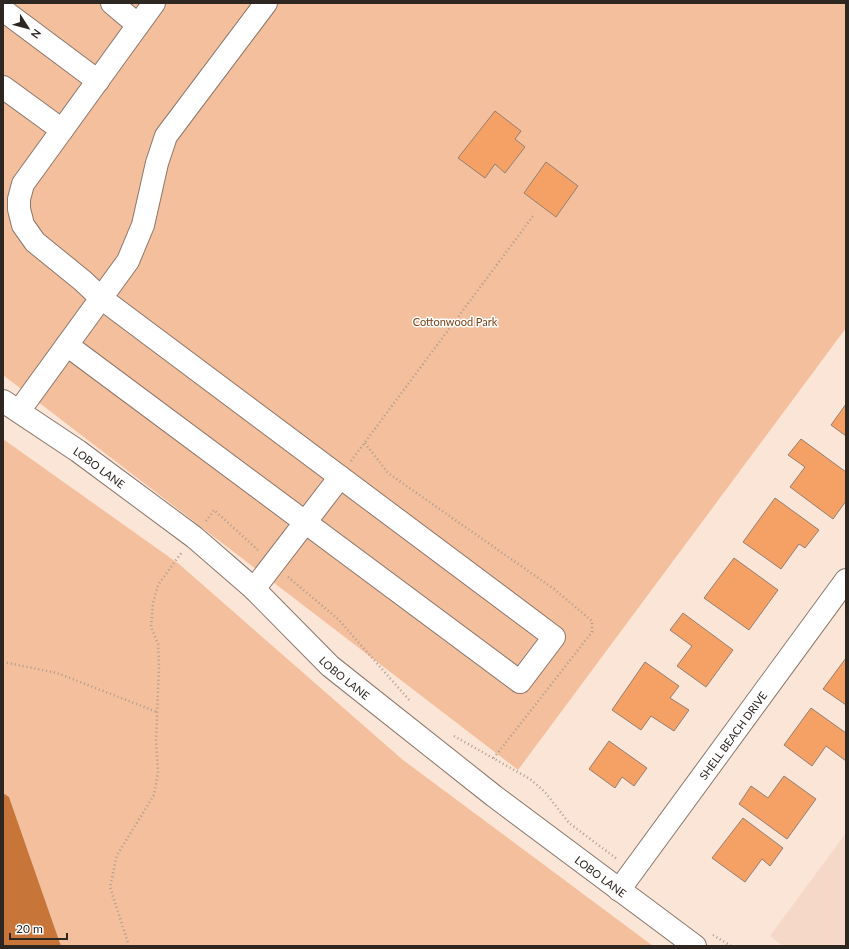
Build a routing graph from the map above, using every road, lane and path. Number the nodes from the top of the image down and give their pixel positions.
1 (112, 3) edge
2 (154, 3) edge
3 (266, 3) edge
4 (3, 10) edge
5 (138, 25) junction
6 (98, 81) junction
7 (3, 87) edge
8 (62, 130) junction
9 (533, 216) dead end
10 (101, 298) junction
11 (67, 345) junction
12 (11, 406) edge
13 (340, 477) junction
14 (306, 521) junction
15 (194, 537) junction
16 (273, 564) junction
17 (846, 580) edge
18 (254, 589) junction
19 (3, 662) edge
20 (411, 702) dead end
21 (157, 712) junction
22 (453, 735) dead end
23 (633, 871) junction
24 (619, 890) junction
25 (703, 940) edge
26 (129, 946) edge
27 (731, 946) edge

1 - 5 street
2 - 5 street
3 - 10 street
4 - 6 street
5 - 6 street
6 - 8 street
7 - 8 street
8 - 10 street
9 - 13 path
10 - 11 street
10 - 13 street
11 - 12 street
11 - 14 street
12 - 15 street, LOBO LANE
13 - 14 street
13 - 14 street
14 - 16 street
15 - 16 path
15 - 18 street, LOBO LANE
15 - 21 path
16 - 18 street
16 - 20 path
17 - 23 street, SHELL BEACH DRIVE
18 - 24 street, LOBO LANE
19 - 21 path
21 - 26 path
22 - 23 path
23 - 24 street, SHELL BEACH DRIVE
24 - 25 street, LOBO LANE
25 - 27 path

